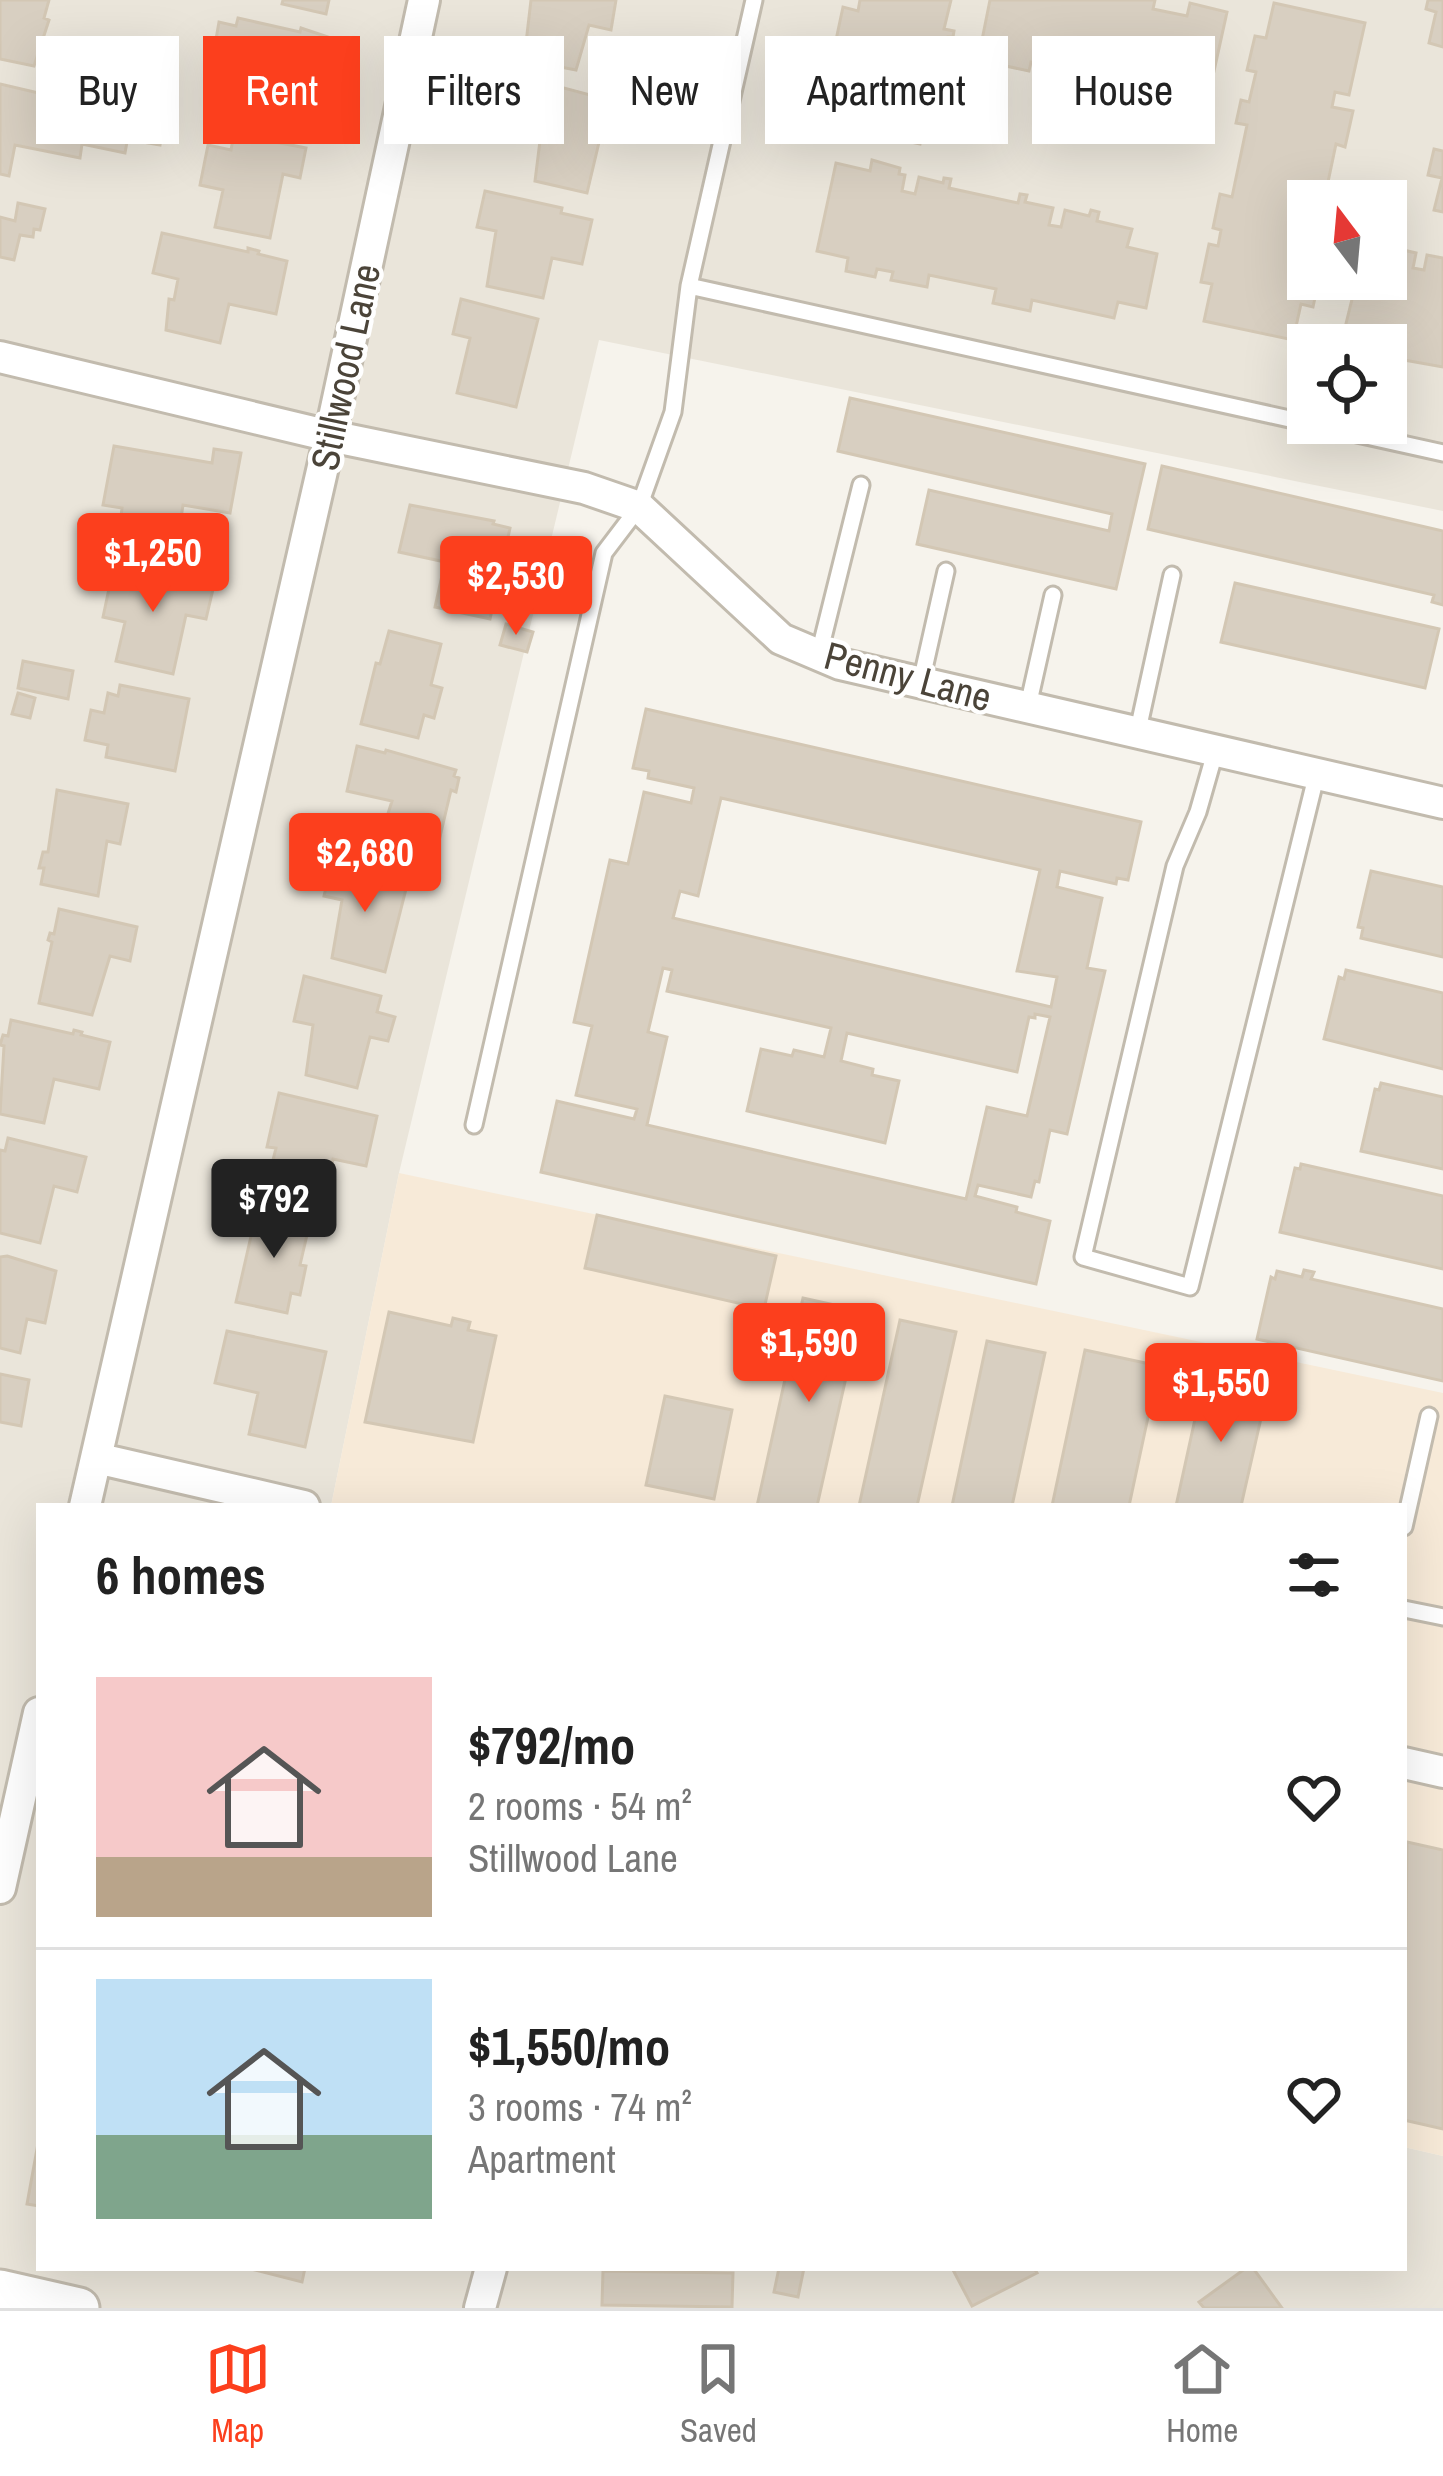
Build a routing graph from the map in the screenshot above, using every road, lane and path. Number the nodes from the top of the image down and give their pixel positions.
1 (424, 0) edge
2 (754, 0) edge
3 (689, 286) junction
4 (0, 357) edge
5 (330, 436) junction
6 (1443, 453) edge
7 (861, 484) dead end
8 (639, 508) junction
9 (946, 571) dead end
10 (1172, 575) dead end
11 (1053, 595) dead end
12 (819, 654) junction
13 (920, 682) junction
14 (1028, 706) junction
15 (1138, 730) junction
16 (1216, 749) junction
17 (1317, 773) junction
18 (1443, 803) edge
19 (474, 1125) dead end
20 (1429, 1416) dead end
21 (96, 1457) junction
22 (87, 1503) edge
23 (291, 1503) edge
24 (1407, 1514) edge
25 (1407, 1610) edge
26 (1443, 1617) edge
27 (36, 1726) edge
28 (1407, 1764) edge
29 (1443, 1772) edge
30 (0, 1888) edge
31 (489, 2271) edge
32 (0, 2290) edge
33 (79, 2308) edge
34 (480, 2308) edge

1 - 5 street, Stillwood Lane
2 - 3 lane
3 - 6 lane
3 - 8 lane
4 - 5 street, Penny Lane
5 - 8 street, Penny Lane
5 - 21 street, Stillwood Lane
7 - 12 lane
8 - 12 street, Penny Lane
8 - 19 lane
9 - 13 lane
10 - 15 lane
11 - 14 lane
12 - 13 street, Penny Lane
13 - 14 street, Penny Lane
14 - 15 street, Penny Lane
15 - 16 street, Penny Lane
16 - 17 street, Penny Lane
16 - 17 lane
17 - 18 street, Penny Lane
20 - 24 lane
21 - 22 street, Stillwood Lane
21 - 23 street
25 - 26 lane
27 - 30 street
28 - 29 street
31 - 34 street
32 - 33 street

